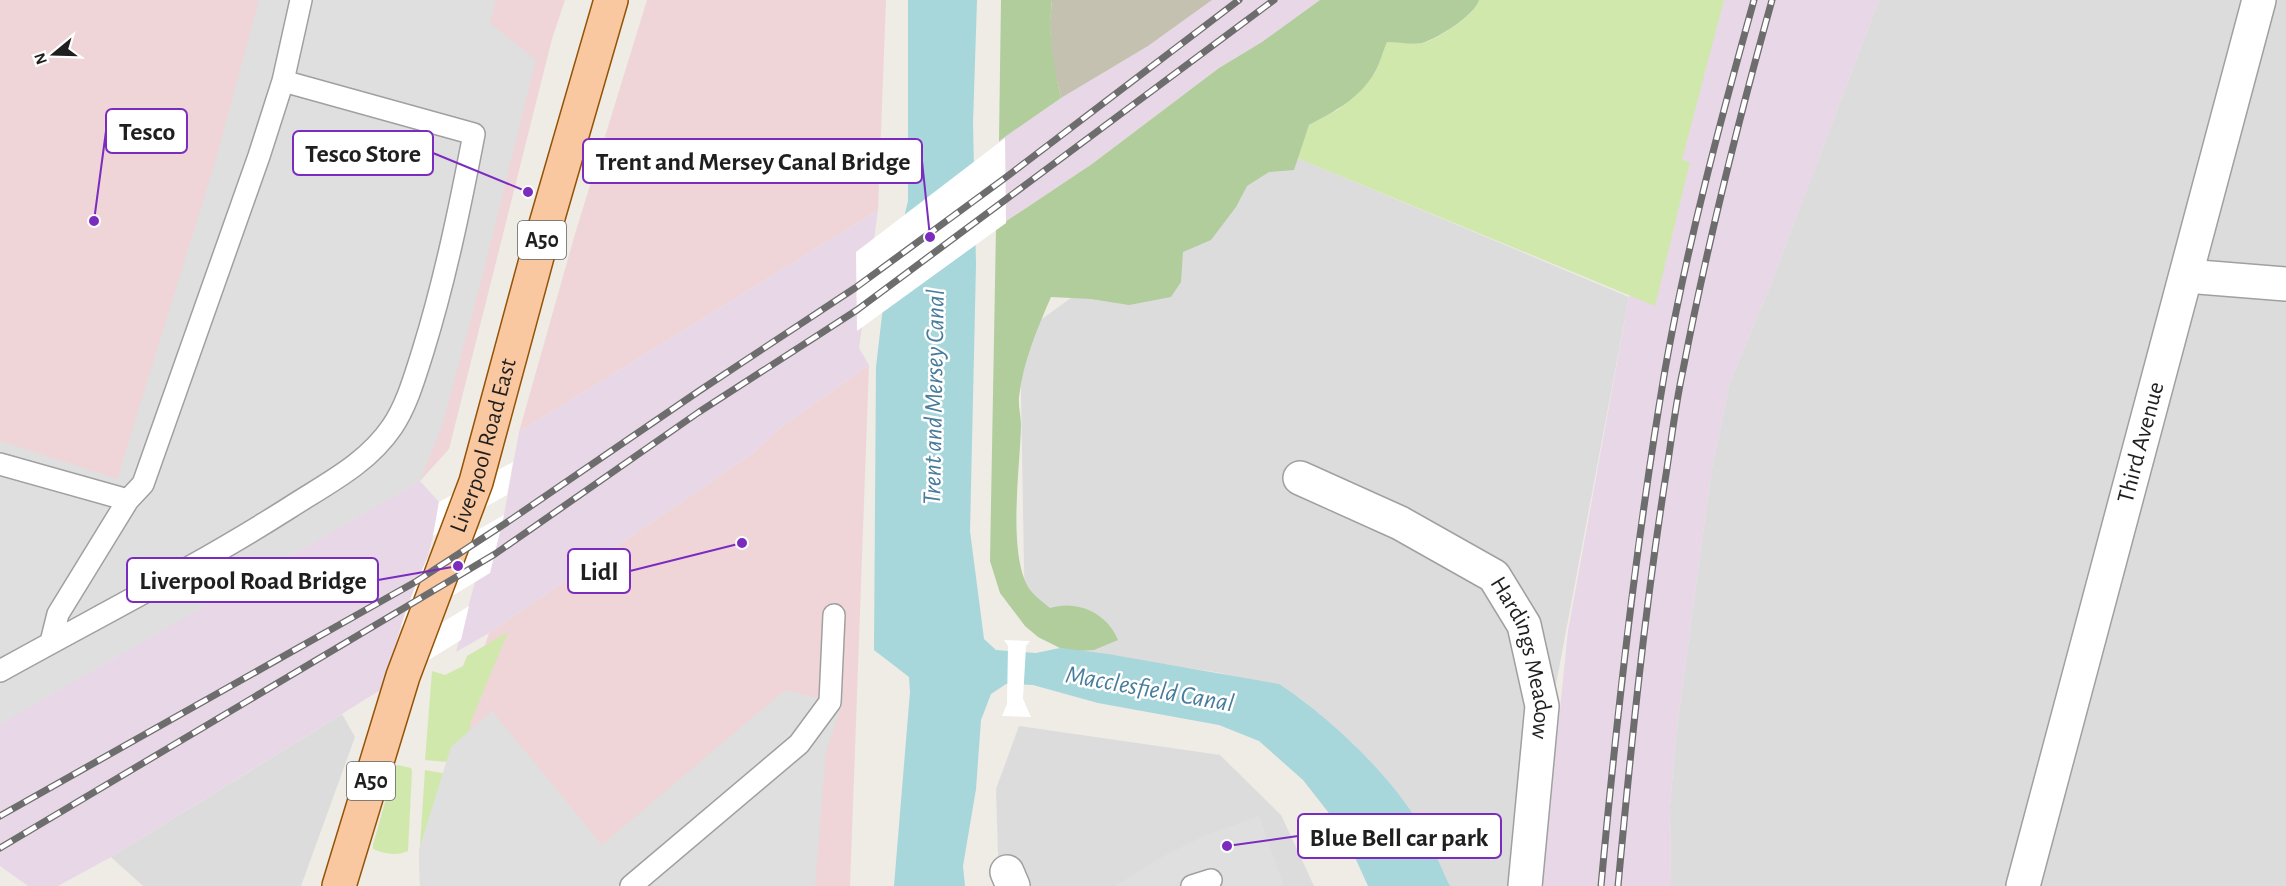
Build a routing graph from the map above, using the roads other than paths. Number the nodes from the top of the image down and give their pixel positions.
1 (301, 0) edge
2 (611, 0) edge
3 (2259, 0) edge
4 (282, 81) junction
5 (2186, 276) junction
6 (2286, 284) edge
7 (0, 464) edge
8 (1300, 478) dead end
9 (128, 500) junction
10 (834, 615) dead end
11 (51, 642) junction
12 (0, 671) edge
13 (339, 886) edge
14 (631, 886) edge
15 (1525, 886) edge
16 (2023, 886) edge

1 - 4 lane
2 - 13 main road, Liverpool Road East / A50
3 - 5 street, Third Avenue
4 - 9 lane
4 - 11 lane
5 - 6 street
5 - 16 street, Third Avenue
7 - 9 lane
8 - 15 street, Hardings Meadow
9 - 11 lane
10 - 14 lane
11 - 12 lane

